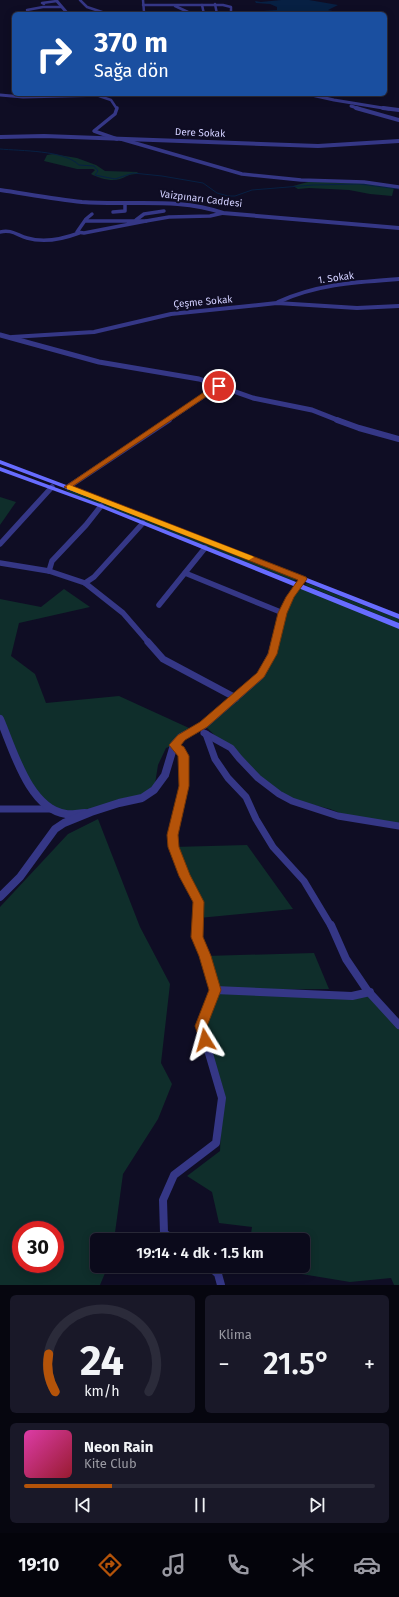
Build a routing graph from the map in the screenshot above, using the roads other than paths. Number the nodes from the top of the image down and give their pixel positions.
1 (56, 0) edge
2 (80, 0) edge
3 (143, 0) edge
4 (44, 4) dead end
5 (202, 4) junction
6 (215, 4) junction
7 (143, 5) junction
8 (155, 5) junction
9 (173, 5) junction
10 (61, 7) junction
11 (27, 10) dead end
12 (167, 10) dead end
13 (66, 12) edge
14 (102, 12) edge
15 (144, 12) edge
16 (188, 12) dead end
17 (204, 12) edge
18 (217, 12) edge
19 (231, 12) dead end
20 (0, 95) edge
21 (99, 96) joint
22 (320, 96) edge
23 (334, 99) junction
24 (399, 109) edge
25 (399, 120) edge
26 (0, 137) edge
27 (119, 139) junction
28 (399, 141) edge
29 (399, 187) edge
30 (0, 190) edge
31 (125, 204) junction
32 (164, 211) dead end
33 (113, 212) dead end
34 (223, 213) junction
35 (92, 214) dead end
36 (136, 220) junction
37 (86, 221) junction
38 (146, 221) junction
39 (399, 228) edge
40 (0, 232) edge
41 (79, 233) junction
42 (399, 279) edge
43 (277, 303) junction
44 (399, 306) edge
45 (0, 335) edge
46 (11, 337) junction
47 (219, 386) junction
48 (399, 439) edge
49 (0, 462) edge
50 (0, 469) edge
51 (52, 487) junction
52 (68, 487) junction
53 (101, 506) junction
54 (143, 523) junction
55 (0, 544) edge
56 (204, 548) junction
57 (0, 563) edge
58 (49, 571) junction
59 (185, 573) junction
60 (303, 579) junction
61 (85, 583) junction
62 (298, 585) junction
63 (159, 605) dead end
64 (282, 613) junction
65 (399, 617) edge
66 (399, 626) edge
67 (236, 698) junction
68 (1, 722) edge
69 (199, 728) junction
70 (206, 734) junction
71 (174, 745) junction
72 (0, 809) edge
73 (53, 809) junction
74 (91, 812) junction
75 (399, 826) edge
76 (0, 897) edge
77 (215, 990) junction
78 (370, 992) junction
79 (399, 1025) edge
80 (164, 1233) edge
81 (217, 1273) edge
82 (221, 1285) edge

1 - 4 street
1 - 10 street
2 - 14 street
3 - 7 street
5 - 6 street
5 - 9 street
5 - 17 street
6 - 18 street
6 - 19 street
7 - 8 street
7 - 15 street
8 - 9 street
8 - 12 street
9 - 16 street
10 - 11 street
10 - 13 street
20 - 21 street
21 - 27 street
22 - 23 street
23 - 24 street
23 - 25 street
26 - 27 street, Dere Sokak
27 - 28 street, Dere Sokak
27 - 29 street
30 - 31 street, Vaizpınarı Caddesi
31 - 33 street
31 - 34 street, Vaizpınarı Caddesi
32 - 36 street
34 - 38 street
34 - 39 street, Vaizpınarı Caddesi
35 - 37 street
36 - 37 street
36 - 38 street
37 - 41 street
38 - 41 street
40 - 41 street
42 - 43 street, 1. Sokak
43 - 44 street, Çeşme Sokak
43 - 46 street, Çeşme Sokak
45 - 46 street
46 - 47 street
47 - 48 street
47 - 52 street
49 - 52 main road
50 - 51 main road
51 - 53 main road
51 - 55 street
52 - 60 main road
53 - 54 main road
53 - 58 street
54 - 56 main road
54 - 61 street
56 - 59 street
56 - 62 main road
57 - 58 street
58 - 61 street
59 - 63 street
59 - 64 street
60 - 62 street
60 - 65 main road
61 - 67 street
62 - 64 street
62 - 66 main road
64 - 67 street
67 - 69 street
68 - 73 street
69 - 70 street
69 - 71 street
70 - 75 street
70 - 78 street
71 - 74 street
71 - 77 street
72 - 73 street
73 - 74 street
74 - 76 street
77 - 78 street
77 - 80 street
78 - 79 street
81 - 82 street

